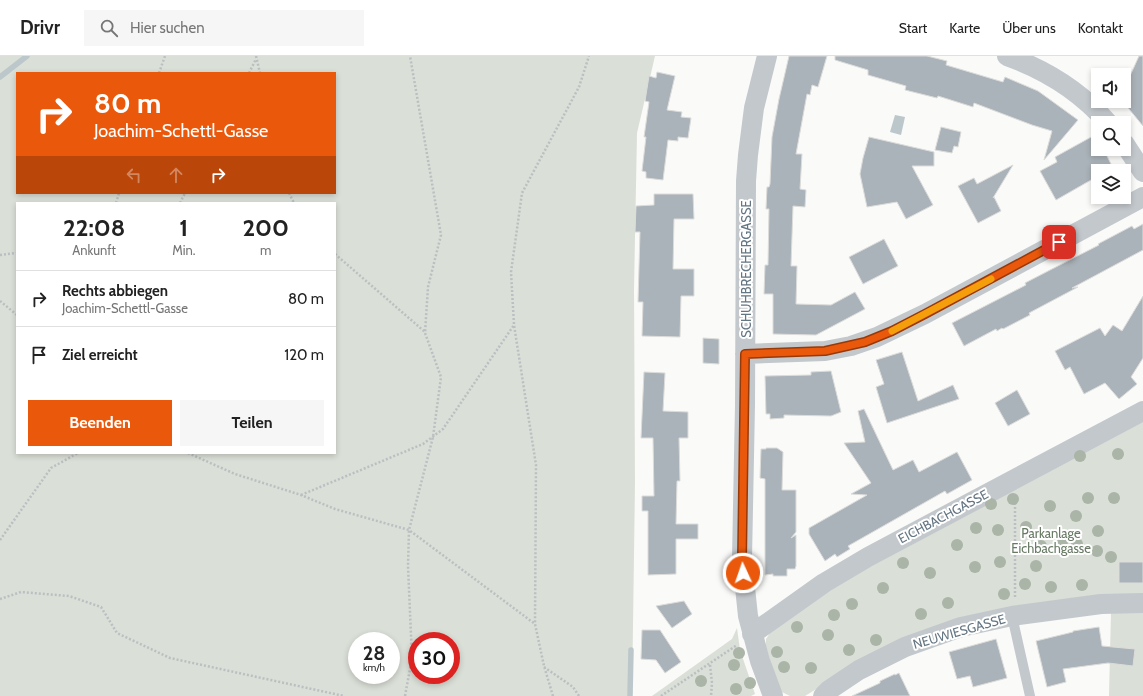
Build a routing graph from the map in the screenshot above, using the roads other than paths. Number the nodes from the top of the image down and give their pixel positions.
1 (767, 56) edge
2 (1007, 56) edge
3 (1102, 116) edge
4 (1131, 154) edge
5 (1143, 172) edge
6 (1143, 197) edge
7 (745, 354) junction
8 (1143, 410) edge
9 (1143, 603) edge
10 (1012, 616) junction
11 (752, 634) junction
12 (774, 696) edge
13 (823, 696) edge
14 (1030, 696) edge

1 - 7 street, SCHUHBRECHERGASSE
2 - 3 street
4 - 5 street
6 - 7 street
7 - 11 street, SCHUHBRECHERGASSE
8 - 11 street, EICHBACHGASSE
9 - 10 street, NEUWIESGASSE
10 - 13 street, NEUWIESGASSE
10 - 14 lane, NEUWIESGASSE
11 - 12 street, SCHUHBRECHERGASSE

